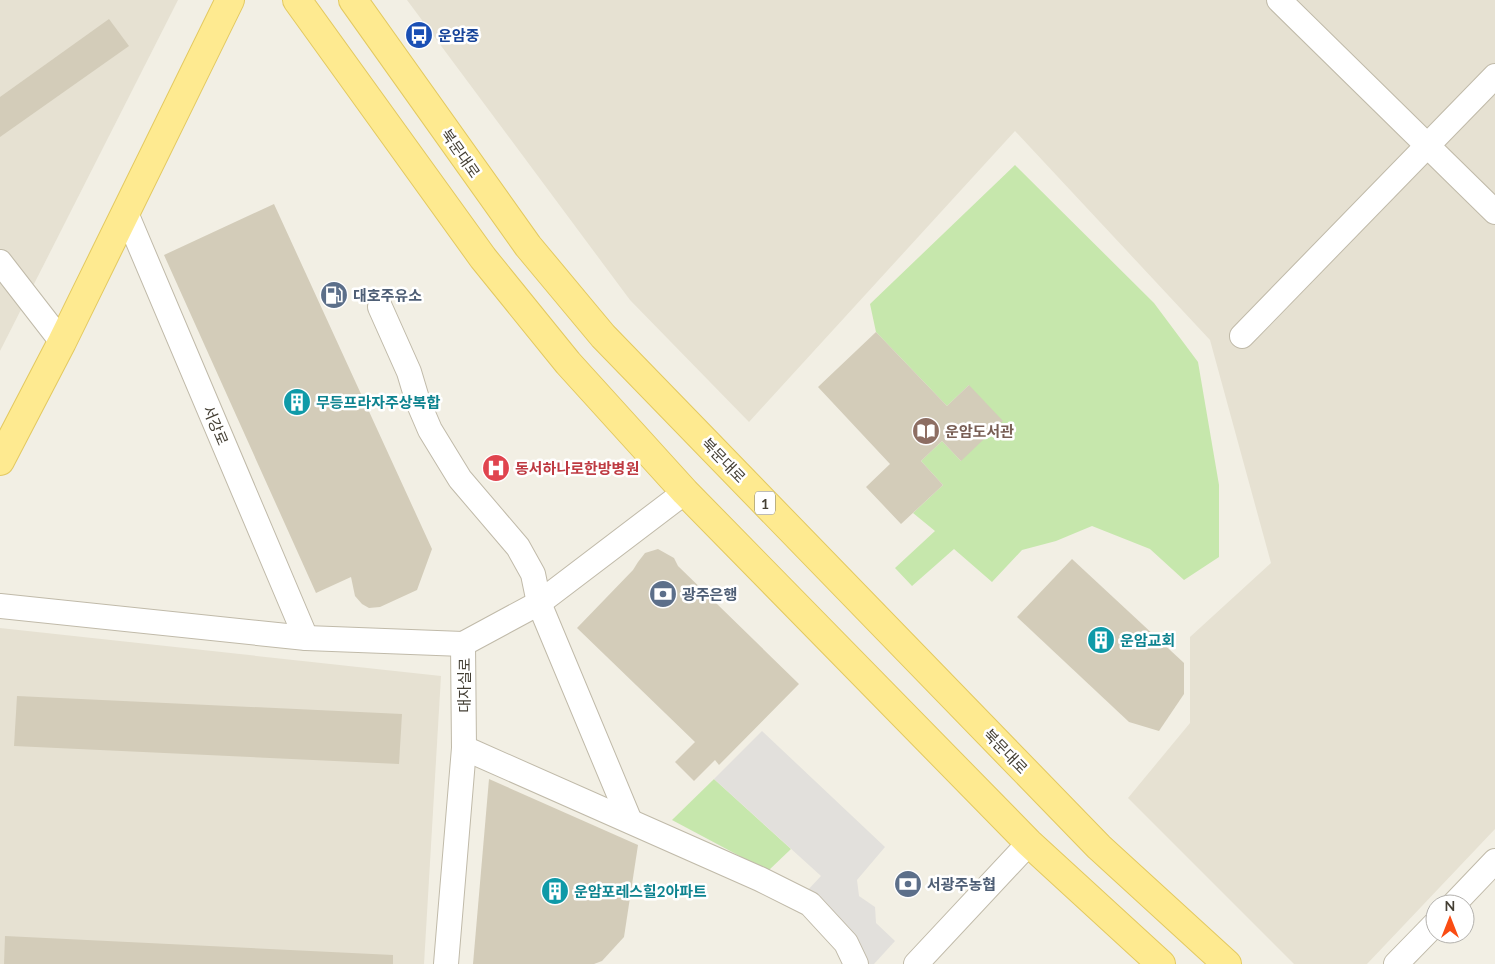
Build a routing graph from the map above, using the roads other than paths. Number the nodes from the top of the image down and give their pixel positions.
1 (230, 0) edge
2 (297, 0) edge
3 (353, 0) edge
4 (1279, 0) edge
5 (1495, 76) edge
6 (1428, 146) junction
7 (1495, 212) edge
8 (126, 213) junction
9 (0, 262) edge
10 (380, 307) dead end
11 (1242, 336) dead end
12 (62, 342) junction
13 (0, 461) edge
14 (685, 492) junction
15 (539, 603) junction
16 (0, 606) edge
17 (306, 638) junction
18 (464, 644) junction
19 (464, 748) junction
20 (630, 821) junction
21 (1029, 843) junction
22 (1495, 861) edge
23 (1464, 894) edge
24 (1425, 934) edge
25 (446, 964) edge
26 (856, 964) edge
27 (916, 964) edge
28 (1160, 964) edge
29 (1227, 964) edge
30 (1396, 964) edge

1 - 8 main road
2 - 14 main road
3 - 29 main road, 북문대로 / 1
4 - 6 street
5 - 6 street
6 - 7 street
6 - 11 street
8 - 12 main road
8 - 17 street, 서강로
9 - 12 street
10 - 15 street
12 - 13 main road
14 - 15 street, 대자실로
14 - 21 main road
15 - 18 street, 대자실로
15 - 20 street
16 - 17 street
17 - 18 street
18 - 19 street, 대자실로
19 - 20 street
19 - 25 street, 대자실로
20 - 26 street
21 - 27 street
21 - 28 main road
22 - 23 street
24 - 30 street

